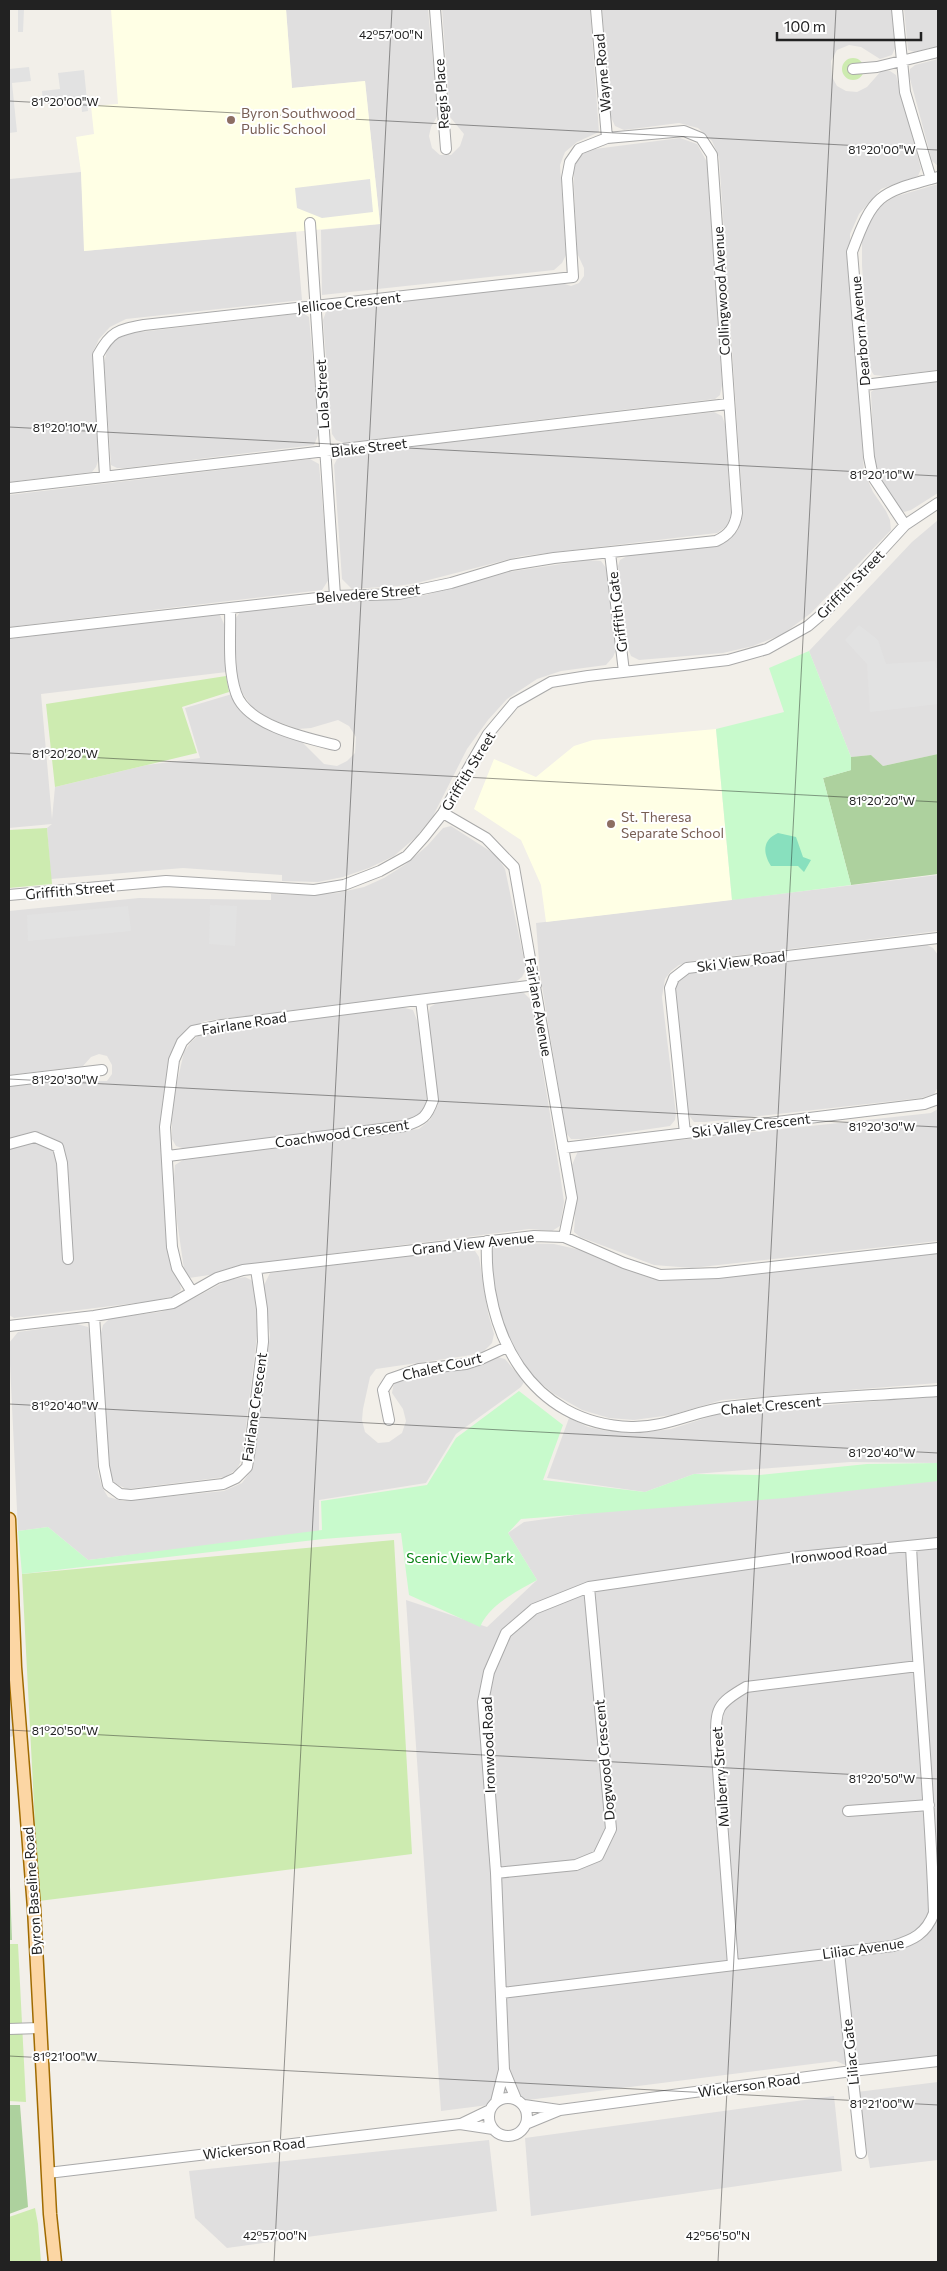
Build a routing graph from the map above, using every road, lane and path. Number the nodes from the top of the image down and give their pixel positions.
1 (435, 9) edge
2 (596, 9) edge
3 (897, 9) edge
4 (938, 52) edge
5 (900, 62) junction
6 (853, 69) dead end
7 (607, 138) junction
8 (446, 149) dead end
9 (935, 178) edge
10 (310, 223) dead end
11 (316, 306) junction
12 (938, 376) edge
13 (864, 385) junction
14 (728, 404) junction
15 (325, 452) junction
16 (105, 476) junction
17 (9, 488) edge
18 (938, 503) edge
19 (905, 525) junction
20 (724, 537) joint
21 (610, 553) junction
22 (335, 596) junction
23 (230, 608) junction
24 (9, 633) edge
25 (624, 672) junction
26 (335, 745) dead end
27 (443, 813) junction
28 (9, 895) edge
29 (938, 938) edge
30 (536, 985) junction
31 (421, 1000) junction
32 (102, 1070) dead end
33 (9, 1081) edge
34 (938, 1099) edge
35 (685, 1133) junction
36 (9, 1144) edge
37 (563, 1148) junction
38 (168, 1156) junction
39 (564, 1237) junction
40 (487, 1241) junction
41 (938, 1248) edge
42 (68, 1259) dead end
43 (256, 1269) junction
44 (192, 1292) junction
45 (94, 1316) junction
46 (9, 1326) edge
47 (507, 1347) junction
48 (938, 1391) edge
49 (389, 1420) dead end
50 (9, 1519) edge
51 (938, 1542) edge
52 (910, 1546) junction
53 (589, 1587) junction
54 (918, 1666) junction
55 (12, 1667) edge
56 (930, 1806) junction
57 (848, 1811) dead end
58 (496, 1873) junction
59 (839, 1952) junction
60 (733, 1964) junction
61 (502, 1993) junction
62 (40, 2028) junction
63 (9, 2029) edge
64 (938, 2061) edge
65 (504, 2070) junction
66 (852, 2071) junction
67 (520, 2102) junction
68 (493, 2106) junction
69 (560, 2110) junction
70 (460, 2124) junction
71 (526, 2124) junction
72 (493, 2129) junction
73 (861, 2153) dead end
74 (48, 2173) junction
75 (56, 2262) edge

1 - 8 street, Regis Place
2 - 7 street, Wayne Road
3 - 5 street
4 - 5 street
5 - 6 street
5 - 9 street
7 - 11 street, Jellicoe Crescent
7 - 14 street, Collingwood Avenue
9 - 13 street, Dearborn Avenue
10 - 11 street, Lola Street
11 - 15 street, Lola Street
11 - 16 street, Jellicoe Crescent
12 - 13 street
13 - 19 street, Dearborn Avenue
14 - 15 street, Blake Street
14 - 20 street, Collingwood Avenue
15 - 16 street, Blake Street
15 - 22 street, Lola Street
16 - 17 street, Blake Street
18 - 19 street, Griffith Street
19 - 25 street, Griffith Street
20 - 21 street, Belvedere Street
21 - 22 street, Belvedere Street
21 - 25 street, Griffith Gate
22 - 23 street, Belvedere Street
23 - 24 street, Belvedere Street
23 - 26 street
25 - 27 street, Griffith Street
27 - 28 street, Griffith Street
27 - 30 street, Fairlane Avenue
29 - 35 street, Ski View Road
30 - 31 street, Fairlane Road
30 - 37 street, Fairlane Avenue
31 - 38 street, Fairlane Road
31 - 38 street, Coachwood Crescent
32 - 33 street
34 - 35 street, Ski Valley Crescent
35 - 37 street, Ski Valley Crescent
36 - 42 street
37 - 39 street, Fairlane Avenue
38 - 44 street, Fairlane Road
39 - 40 street, Grand View Avenue
39 - 41 street, Grand View Avenue
40 - 43 street, Grand View Avenue
40 - 47 street, Chalet Crescent
43 - 44 street, Grand View Avenue
43 - 45 street, Fairlane Crescent
44 - 45 street, Grand View Avenue
45 - 46 street, Grand View Avenue
47 - 48 street, Chalet Crescent
47 - 49 street, Chalet Court
50 - 55 main road, Byron Baseline Road
51 - 52 street, Ironwood Road
52 - 53 street, Ironwood Road
52 - 54 street, Liliac Avenue
53 - 58 street, Ironwood Road
53 - 58 street, Dogwood Crescent
54 - 56 street, Liliac Avenue
54 - 60 street, Mulberry Street
55 - 62 main road, Byron Baseline Road
56 - 57 street
56 - 59 street, Liliac Avenue
58 - 61 street, Ironwood Road
59 - 60 street, Liliac Avenue
59 - 66 street, Liliac Gate
60 - 61 street, Liliac Avenue
61 - 65 street, Ironwood Road
62 - 63 street
62 - 74 main road, Byron Baseline Road
64 - 66 street, Wickerson Road
65 - 67 street, Ironwood Road
65 - 68 street, Ironwood Road
66 - 69 street, Wickerson Road
66 - 73 street, Liliac Gate
67 - 68 street
67 - 69 street, Wickerson Road
67 - 71 street
68 - 70 street, Wickerson Road
68 - 72 street
69 - 71 street, Wickerson Road
70 - 72 street, Wickerson Road
70 - 74 street, Wickerson Road
71 - 72 street
74 - 75 main road, Byron Baseline Road

